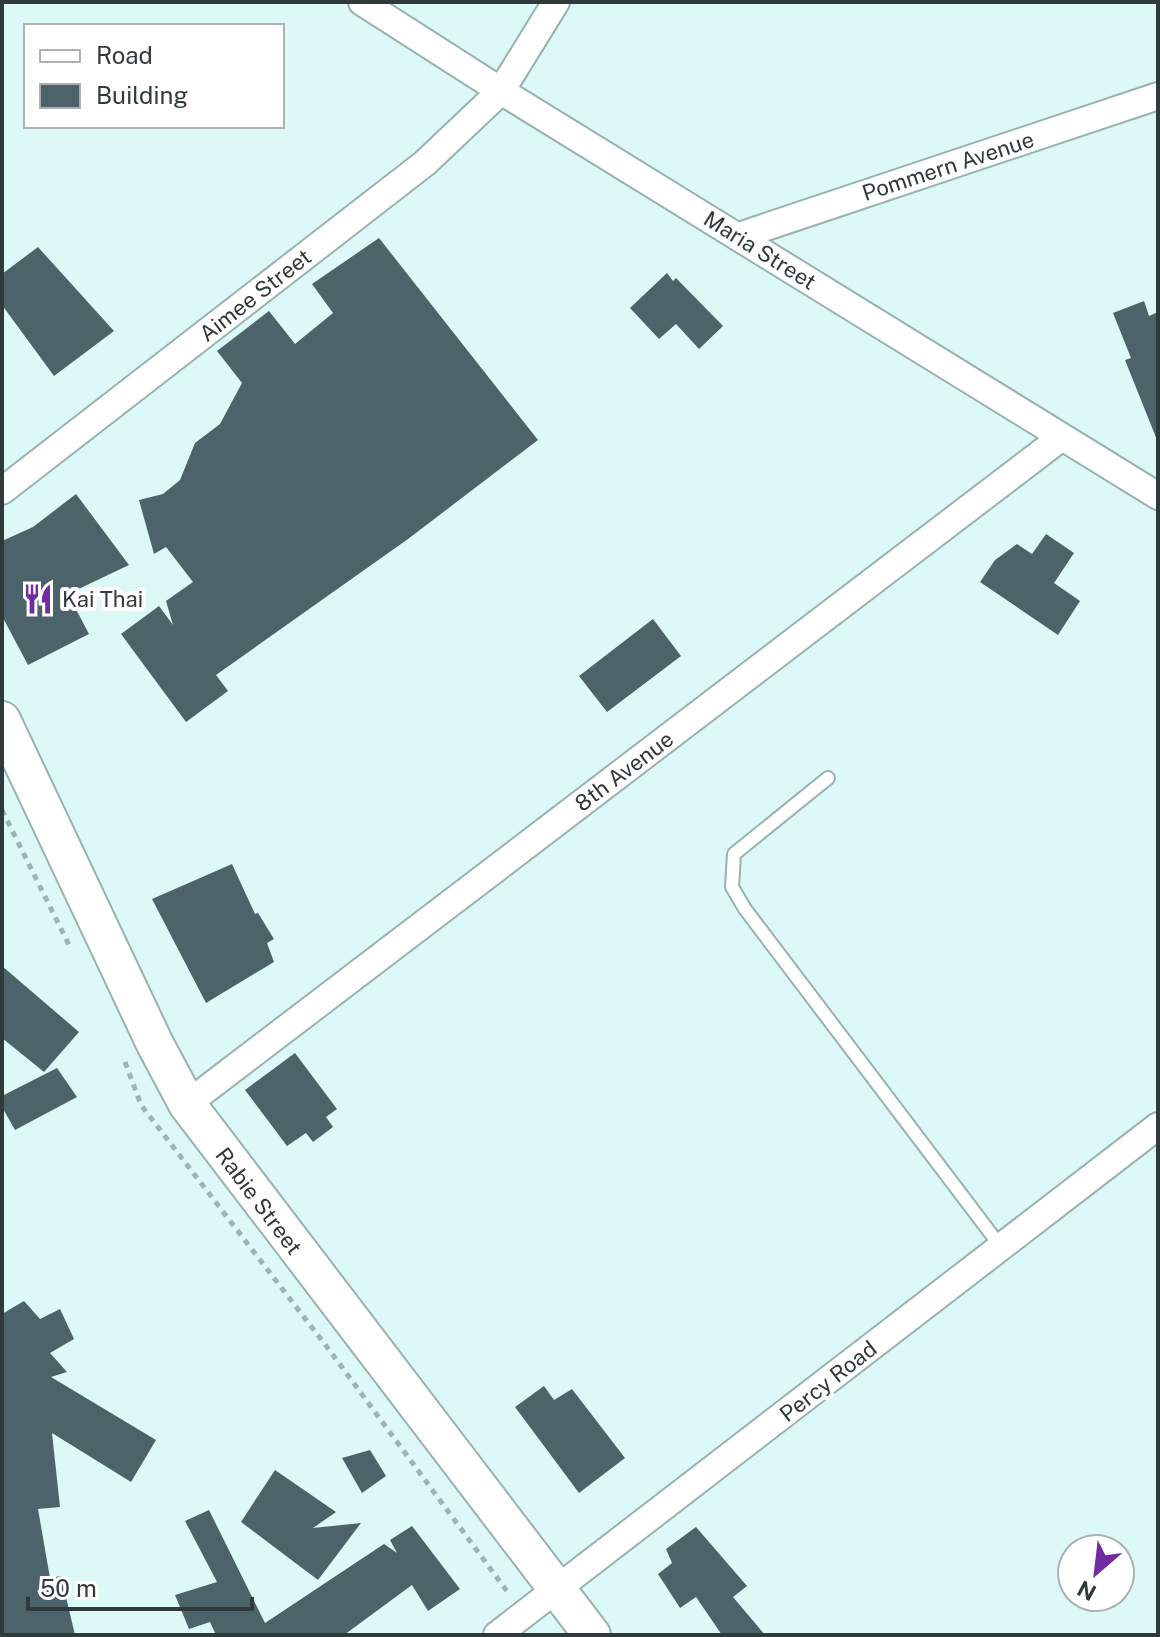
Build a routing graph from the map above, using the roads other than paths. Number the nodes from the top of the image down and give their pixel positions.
1 (362, 2) edge
2 (556, 2) edge
3 (501, 91) junction
4 (1158, 96) edge
5 (739, 236) junction
6 (1062, 437) junction
7 (2, 491) edge
8 (1158, 496) edge
9 (2, 720) edge
10 (828, 778) dead end
11 (187, 1104) junction
12 (1158, 1126) edge
13 (1001, 1247) junction
14 (557, 1589) junction
15 (497, 1635) edge
16 (592, 1635) edge

1 - 3 street, Maria Street
2 - 3 street, Aimee Street
3 - 5 street, Maria Street
3 - 7 street, Aimee Street
4 - 5 street, Pommern Avenue
5 - 6 street, Maria Street
6 - 8 street, Maria Street
6 - 11 street, 8th Avenue
9 - 11 street, Rabie Street
10 - 13 lane
11 - 14 street, Rabie Street
12 - 13 street, Percy Road
13 - 14 street, Percy Road
14 - 15 street, Percy Road
14 - 16 street, Rabie Street

